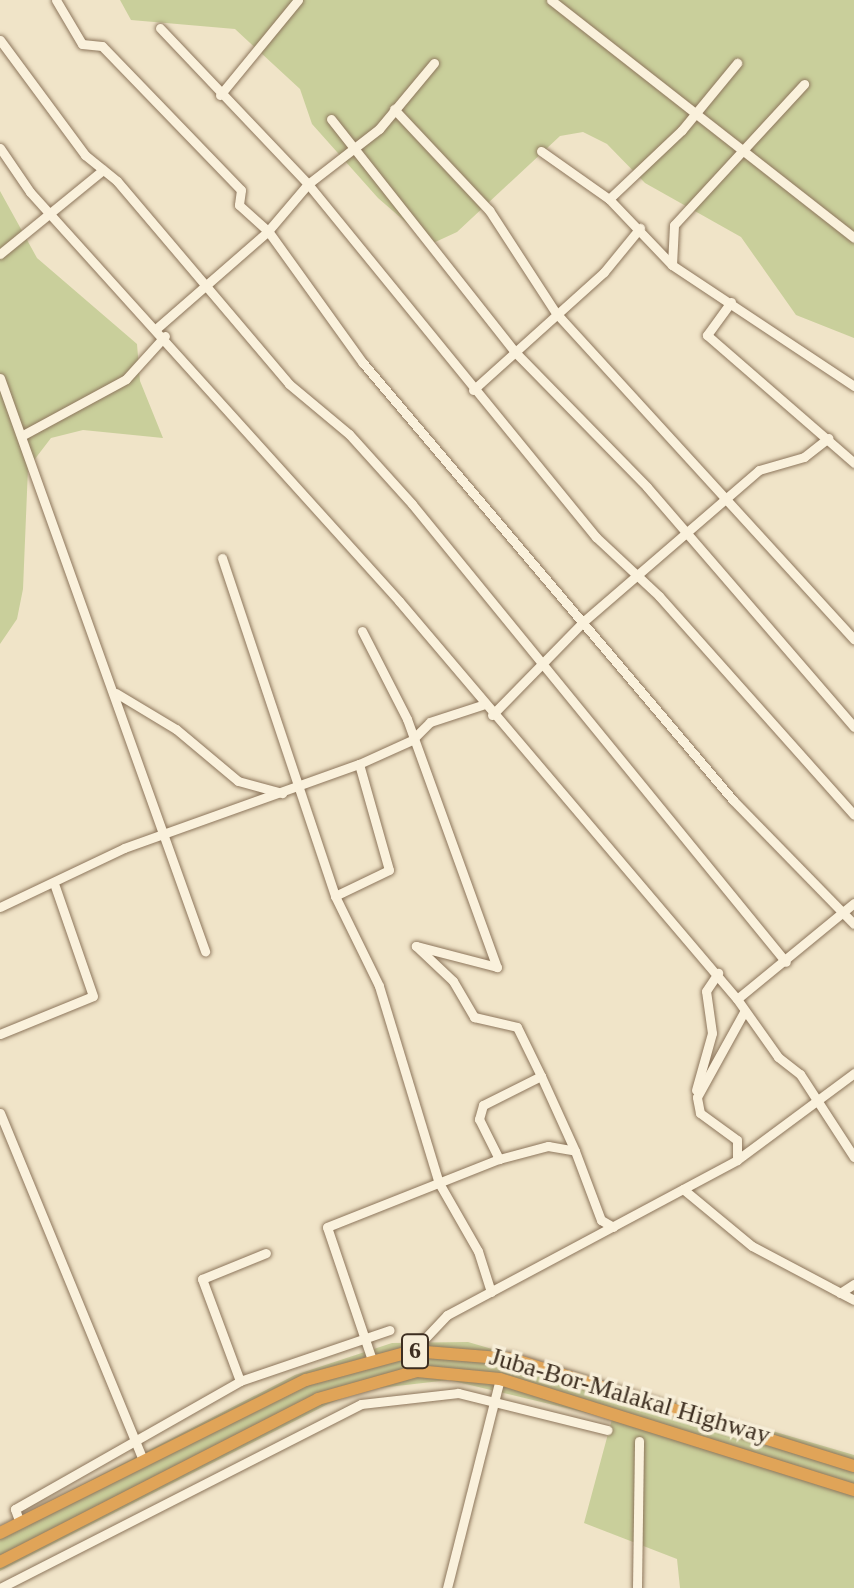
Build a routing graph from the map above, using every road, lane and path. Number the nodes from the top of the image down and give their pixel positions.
1 (56, 0) edge
2 (298, 0) edge
3 (551, 0) edge
4 (160, 28) dead end
5 (0, 40) edge
6 (434, 63) dead end
7 (737, 63) dead end
8 (804, 84) dead end
9 (220, 95) junction
10 (394, 109) junction
11 (693, 118) junction
12 (331, 119) dead end
13 (0, 148) edge
14 (541, 151) dead end
15 (744, 153) junction
16 (103, 170) junction
17 (308, 184) junction
18 (609, 199) junction
19 (47, 212) junction
20 (640, 228) junction
21 (268, 231) junction
22 (854, 238) edge
23 (0, 254) edge
24 (672, 265) junction
25 (209, 285) junction
26 (731, 302) junction
27 (556, 313) junction
28 (161, 332) junction
29 (0, 378) edge
30 (854, 386) edge
31 (473, 390) junction
32 (23, 435) junction
33 (828, 438) junction
34 (854, 463) edge
35 (727, 496) junction
36 (689, 535) junction
37 (222, 558) dead end
38 (640, 579) junction
39 (584, 621) junction
40 (362, 631) dead end
41 (854, 639) edge
42 (547, 666) junction
43 (116, 693) junction
44 (482, 705) junction
45 (492, 715) junction
46 (854, 727) edge
47 (412, 740) junction
48 (359, 764) junction
49 (298, 785) junction
50 (282, 793) junction
51 (854, 815) edge
52 (163, 838) junction
53 (55, 886) junction
54 (335, 896) junction
55 (854, 903) edge
56 (0, 907) edge
57 (845, 914) junction
58 (854, 924) edge
59 (205, 951) dead end
60 (786, 962) junction
61 (718, 973) junction
62 (737, 999) junction
63 (744, 1012) junction
64 (0, 1034) edge
65 (854, 1073) edge
66 (541, 1076) junction
67 (697, 1097) junction
68 (819, 1101) junction
69 (0, 1113) edge
70 (575, 1151) junction
71 (854, 1157) edge
72 (499, 1159) junction
73 (737, 1160) junction
74 (439, 1183) junction
75 (683, 1189) junction
76 (613, 1227) junction
77 (266, 1253) dead end
78 (854, 1284) edge
79 (491, 1292) junction
80 (840, 1293) junction
81 (854, 1300) edge
82 (390, 1330) dead end
83 (413, 1351) junction
84 (371, 1357) junction
85 (500, 1379) junction
86 (240, 1381) junction
87 (496, 1400) junction
88 (608, 1430) dead end
89 (639, 1441) dead end
90 (133, 1442) junction
91 (143, 1460) junction
92 (854, 1466) edge
93 (854, 1490) edge
94 (20, 1523) junction
95 (0, 1533) edge
96 (0, 1562) edge
97 (0, 1588) edge
98 (447, 1588) edge
99 (637, 1588) edge

1 - 21 street
2 - 9 street
3 - 11 street
4 - 9 street
5 - 16 street
6 - 10 street
7 - 11 street
8 - 15 street
9 - 17 street
10 - 17 street
10 - 27 street
11 - 15 street
11 - 18 street
12 - 36 street
13 - 19 street
14 - 18 street
15 - 22 street
15 - 24 street
16 - 19 street
16 - 25 street
17 - 21 street
17 - 31 street
18 - 20 street
19 - 23 street
19 - 28 street
20 - 24 street
20 - 27 street
21 - 25 street
21 - 39 street
24 - 26 street
25 - 28 street
25 - 42 street
26 - 30 street
26 - 33 street
27 - 31 street
27 - 35 street
28 - 32 street
28 - 44 street
29 - 32 street
31 - 38 street
32 - 43 street
33 - 34 street
33 - 35 street
35 - 36 street
35 - 41 street
36 - 38 street
36 - 46 street
37 - 49 street
38 - 39 street
38 - 51 street
39 - 42 street
39 - 57 street
40 - 47 street
42 - 45 street
42 - 60 street
43 - 50 street
43 - 52 street
44 - 45 street
44 - 47 street
45 - 61 street
47 - 48 street
47 - 66 street
48 - 49 street
48 - 54 street
49 - 50 street
49 - 54 street
50 - 52 street
52 - 53 street
52 - 59 street
53 - 56 street
53 - 64 street
54 - 74 street
55 - 57 street
57 - 58 street
57 - 60 street
60 - 62 street
61 - 62 street
61 - 67 street
62 - 63 street
63 - 67 street
63 - 68 street
65 - 68 street
66 - 70 street
66 - 72 street
67 - 73 street
68 - 71 street
68 - 73 street
69 - 90 street
70 - 72 street
70 - 76 street
72 - 74 street
73 - 75 street
74 - 79 street
74 - 84 street
75 - 76 street
75 - 80 street
76 - 79 street
77 - 86 street
78 - 80 street
79 - 83 street
80 - 81 street
82 - 86 street
83 - 84 highway, Juba-Bor-Malakal Highway / 6
83 - 92 highway, Juba-Bor-Malakal Highway / 6
84 - 91 highway, Juba-Bor-Malakal Highway / 6
85 - 87 street
85 - 93 highway, Juba-Bor-Malakal Highway / 6
85 - 96 highway, Juba-Bor-Malakal Highway / 6
86 - 90 street
87 - 88 street
87 - 97 street
87 - 98 street
89 - 99 street
90 - 91 street
90 - 94 street
91 - 94 highway, Juba-Bor-Malakal Highway / 6
94 - 95 highway, Juba-Bor-Malakal Highway / 6

